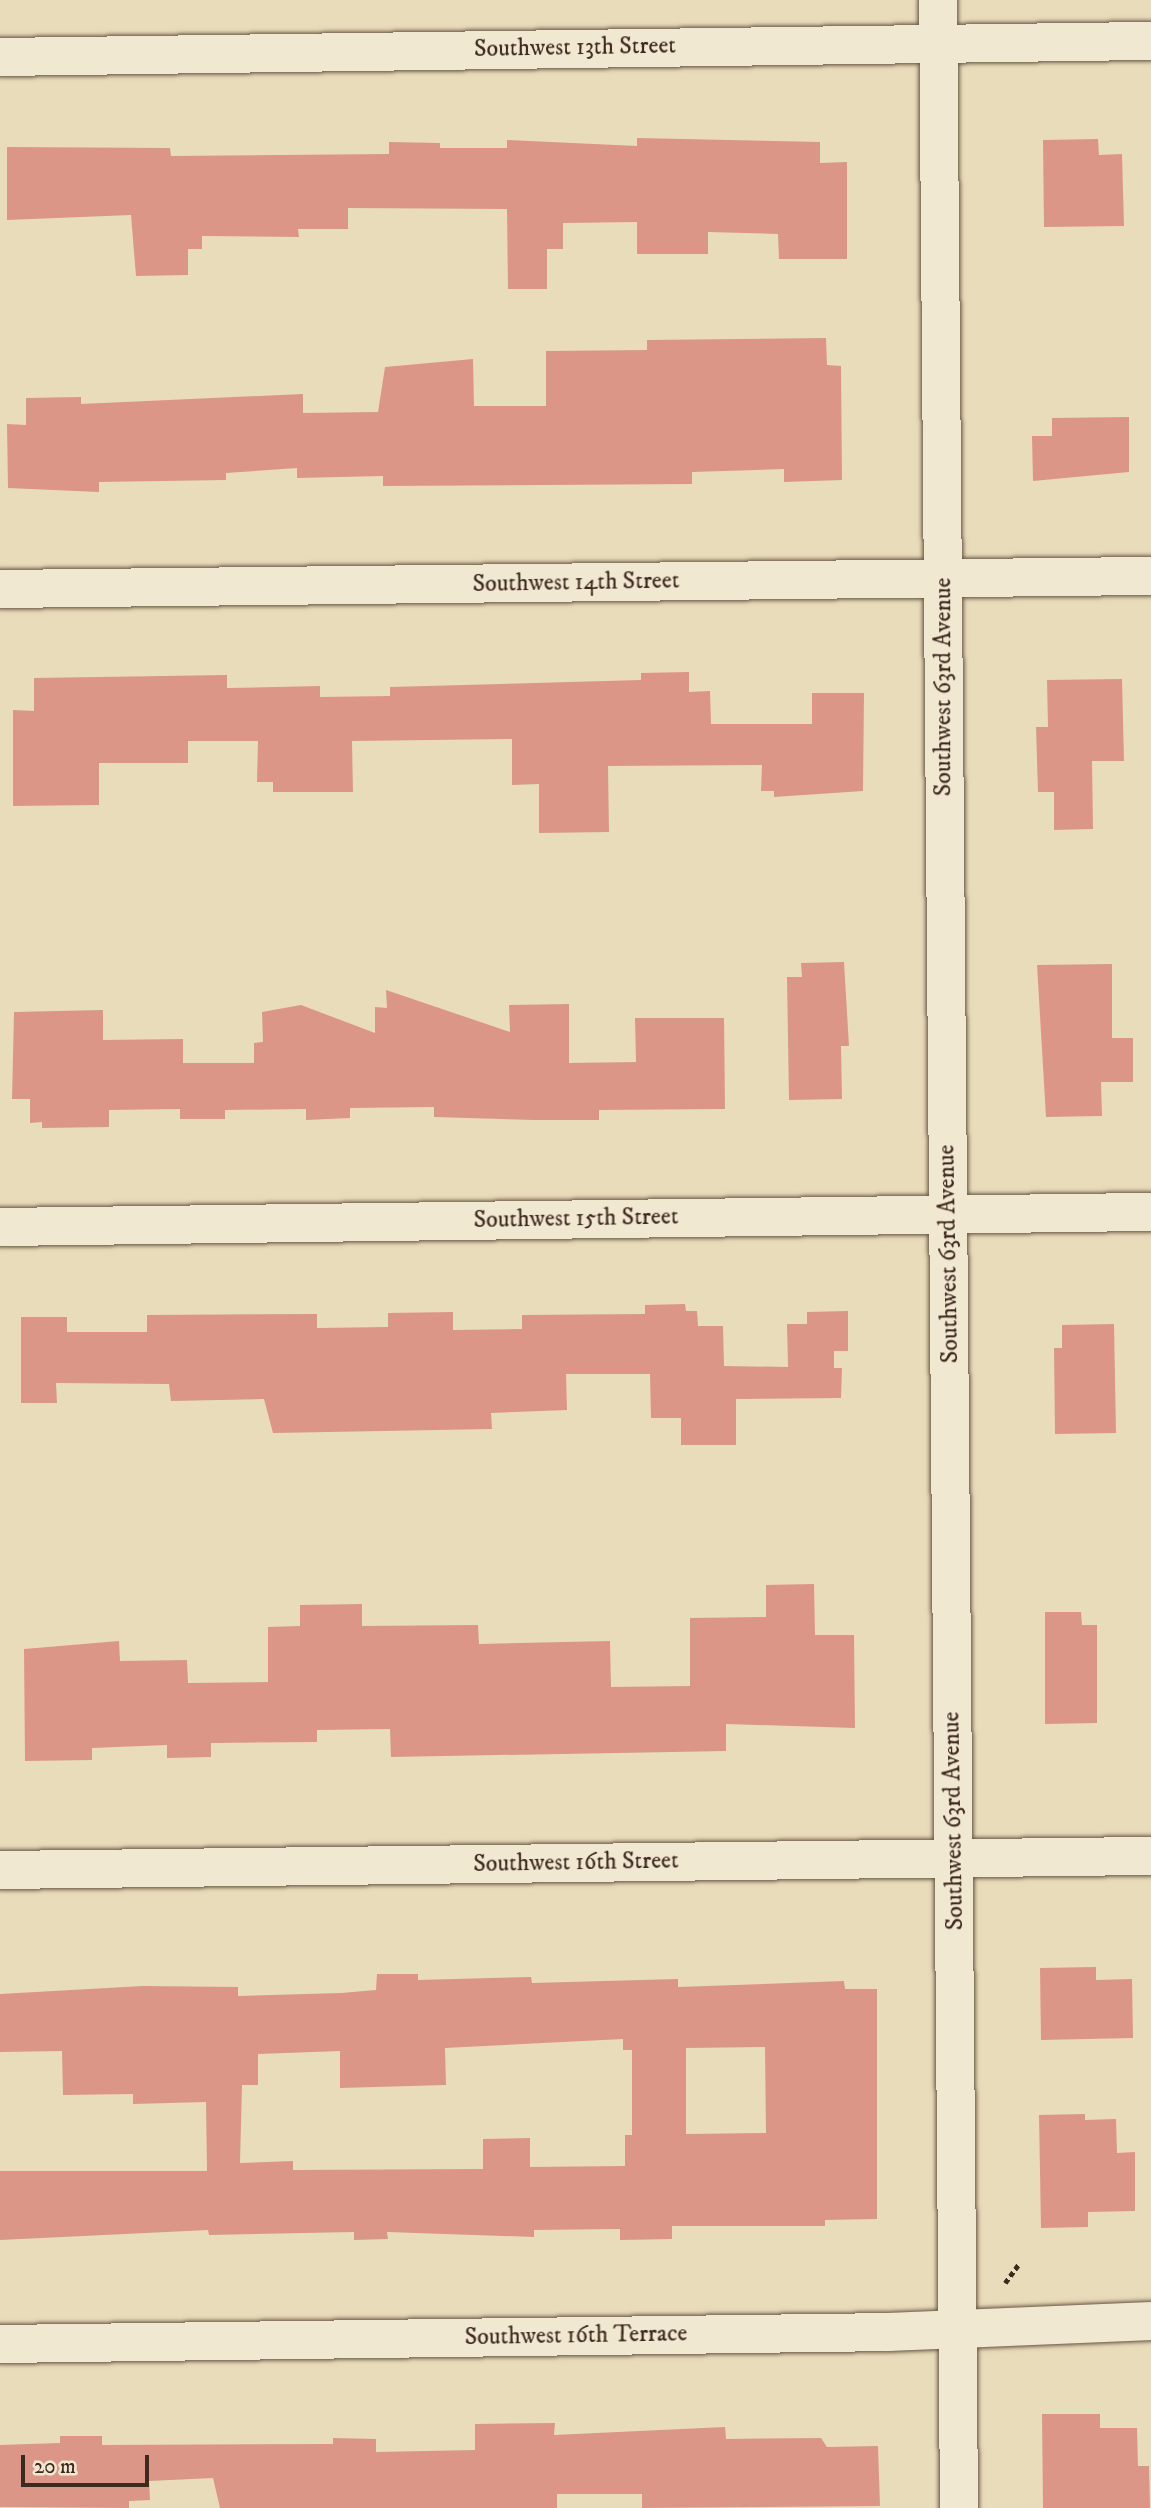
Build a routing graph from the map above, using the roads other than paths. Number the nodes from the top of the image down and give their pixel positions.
1 (938, 0) edge
2 (1151, 41) edge
3 (938, 42) junction
4 (0, 57) edge
5 (1151, 576) edge
6 (943, 578) junction
7 (0, 589) edge
8 (1151, 1212) edge
9 (949, 1214) junction
10 (0, 1227) edge
11 (1151, 1856) edge
12 (955, 1858) junction
13 (0, 1870) edge
14 (1151, 2321) edge
15 (958, 2328) junction
16 (0, 2344) edge
17 (960, 2508) edge

1 - 3 street, Southwest 63rd Avenue
2 - 3 street, Southwest 13th Street
3 - 4 street, Southwest 13th Street
3 - 6 street, Southwest 63rd Avenue
5 - 6 street, Southwest 14th Street
6 - 7 street, Southwest 14th Street
6 - 9 street, Southwest 63rd Avenue
8 - 9 street, Southwest 15th Street
9 - 10 street, Southwest 15th Street
9 - 12 street, Southwest 63rd Avenue
11 - 12 street, Southwest 16th Street
12 - 13 street, Southwest 16th Street
12 - 15 street, Southwest 63rd Avenue
14 - 15 street, Southwest 16th Terrace
15 - 16 street, Southwest 16th Terrace
15 - 17 street, Southwest 63rd Avenue

